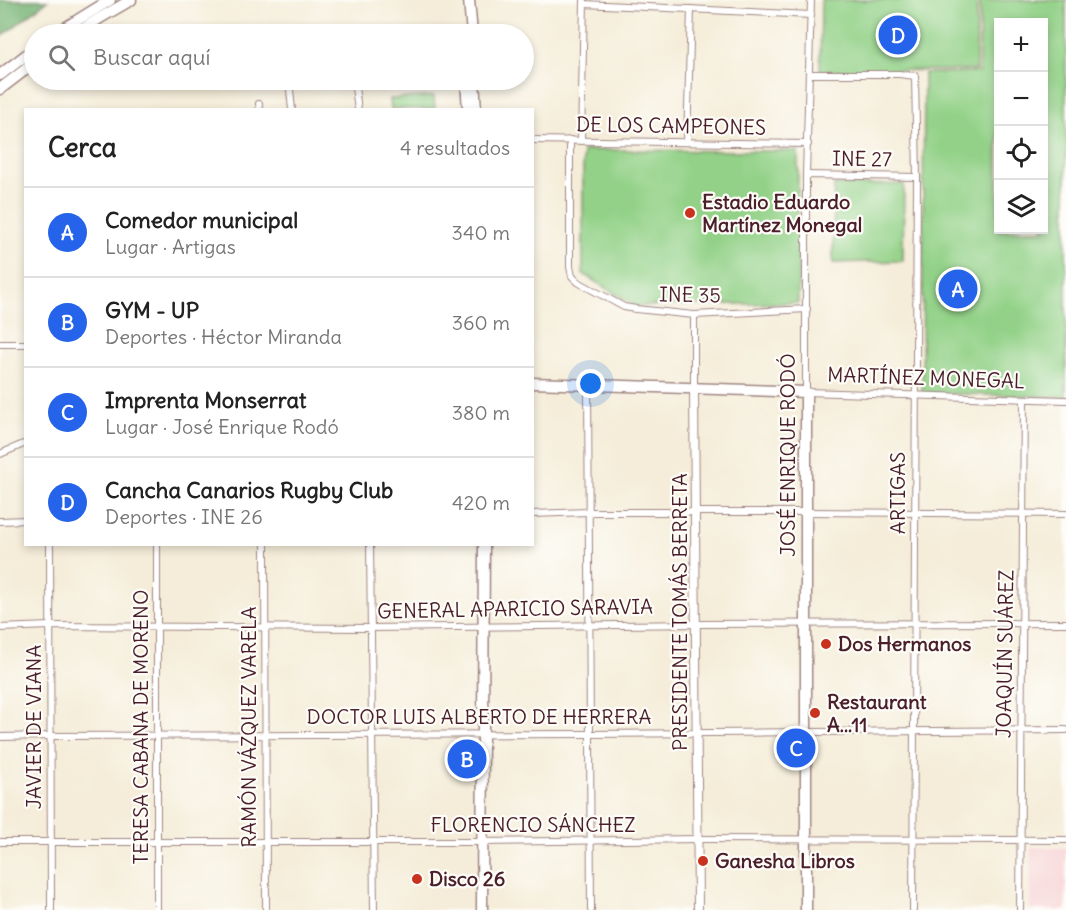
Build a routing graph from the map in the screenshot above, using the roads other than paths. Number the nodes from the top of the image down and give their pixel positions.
1 (110, 0) edge
2 (131, 0) edge
3 (463, 0) edge
4 (469, 0) edge
5 (811, 0) edge
6 (584, 2) edge
7 (691, 9) junction
8 (811, 15) junction
9 (71, 24) edge
10 (91, 24) edge
11 (464, 24) edge
12 (471, 24) edge
13 (24, 57) edge
14 (24, 71) edge
15 (810, 74) junction
16 (0, 75) edge
17 (0, 89) edge
18 (290, 90) edge
19 (355, 90) edge
20 (467, 90) edge
21 (475, 90) edge
22 (292, 108) edge
23 (358, 108) edge
24 (468, 108) edge
25 (476, 108) edge
26 (534, 140) edge
27 (570, 140) junction
28 (581, 141) junction
29 (687, 142) junction
30 (808, 144) junction
31 (806, 175) junction
32 (917, 177) junction
33 (807, 309) junction
34 (694, 315) junction
35 (0, 344) edge
36 (24, 344) edge
37 (534, 383) edge
38 (588, 385) junction
39 (694, 388) junction
40 (806, 392) junction
41 (915, 395) junction
42 (1024, 399) junction
43 (1066, 400) edge
44 (24, 444) edge
45 (0, 454) edge
46 (588, 512) junction
47 (806, 512) junction
48 (695, 513) junction
49 (914, 513) junction
50 (534, 514) edge
51 (1023, 514) junction
52 (1066, 514) edge
53 (24, 520) edge
54 (0, 521) edge
55 (50, 546) edge
56 (157, 546) edge
57 (266, 546) edge
58 (370, 546) edge
59 (484, 546) edge
60 (914, 623) junction
61 (1022, 623) junction
62 (1066, 623) edge
63 (697, 624) junction
64 (806, 624) junction
65 (590, 625) junction
66 (50, 626) junction
67 (157, 627) junction
68 (266, 627) junction
69 (484, 627) junction
70 (0, 628) edge
71 (370, 628) junction
72 (1021, 730) junction
73 (1066, 730) edge
74 (913, 731) junction
75 (806, 732) junction
76 (697, 733) junction
77 (266, 734) junction
78 (372, 734) junction
79 (482, 734) junction
80 (590, 734) junction
81 (50, 735) junction
82 (157, 735) junction
83 (0, 737) edge
84 (806, 839) junction
85 (914, 839) junction
86 (1021, 839) junction
87 (698, 840) junction
88 (1066, 840) edge
89 (591, 841) junction
90 (0, 842) edge
91 (50, 842) junction
92 (158, 842) junction
93 (374, 842) junction
94 (482, 842) junction
95 (266, 843) junction
96 (51, 910) edge
97 (157, 910) edge
98 (266, 910) edge
99 (374, 910) edge
100 (482, 910) edge
101 (591, 910) edge
102 (698, 910) edge
103 (806, 910) edge
104 (913, 910) edge
105 (1020, 910) edge

1 - 9 highway
2 - 10 highway
3 - 11 highway
4 - 12 highway
5 - 8 street, JOSÉ ENRIQUE RODÓ
6 - 7 street
6 - 28 street
7 - 8 street
7 - 29 street
8 - 15 street, JOSÉ ENRIQUE RODÓ
13 - 16 highway
14 - 17 highway
15 - 30 street, JOSÉ ENRIQUE RODÓ
15 - 32 street, ARTIGAS
18 - 22 street
19 - 23 street
20 - 24 highway
21 - 25 highway
26 - 27 street, DE LOS CAMPEONES
27 - 28 street, DE LOS CAMPEONES
27 - 34 street, INE 35
28 - 29 street, DE LOS CAMPEONES
29 - 30 street, DE LOS CAMPEONES
30 - 31 street, JOSÉ ENRIQUE RODÓ
31 - 32 street, INE 27
31 - 33 street, JOSÉ ENRIQUE RODÓ
32 - 41 street, ARTIGAS
33 - 34 street, INE 35
33 - 40 street, JOSÉ ENRIQUE RODÓ
34 - 39 street, PRESIDENTE TOMÁS BERRETA
35 - 36 street
37 - 38 highway, MARTÍNEZ MONEGAL
38 - 39 highway, MARTÍNEZ MONEGAL
38 - 46 street
39 - 40 highway, MARTÍNEZ MONEGAL
39 - 48 street, PRESIDENTE TOMÁS BERRETA
40 - 41 street, MARTÍNEZ MONEGAL
40 - 47 highway, JOSÉ ENRIQUE RODÓ
41 - 42 street, MARTÍNEZ MONEGAL
41 - 49 street, ARTIGAS
42 - 43 street, MARTÍNEZ MONEGAL
42 - 51 street, JOAQUÍN SUÁREZ
44 - 45 street
46 - 48 street
46 - 50 street
46 - 65 street
47 - 48 street
47 - 49 street
47 - 64 highway, JOSÉ ENRIQUE RODÓ
48 - 63 street, PRESIDENTE TOMÁS BERRETA
49 - 51 street
49 - 60 street, ARTIGAS
51 - 52 street
51 - 61 street, JOAQUÍN SUÁREZ
53 - 54 street
55 - 66 street, JAVIER DE VIANA
56 - 67 street, TERESA CABANA DE MORENO
57 - 68 street, RAMÓN VÁZQUEZ VARELA
58 - 71 street
59 - 69 highway
60 - 61 street, GENERAL APARICIO SARAVIA
60 - 64 street, GENERAL APARICIO SARAVIA
60 - 74 street, ARTIGAS
61 - 62 street, GENERAL APARICIO SARAVIA
61 - 72 street, JOAQUÍN SUÁREZ
63 - 64 street, GENERAL APARICIO SARAVIA
63 - 65 street, GENERAL APARICIO SARAVIA
63 - 76 street, PRESIDENTE TOMÁS BERRETA
64 - 75 highway, JOSÉ ENRIQUE RODÓ
65 - 69 street, GENERAL APARICIO SARAVIA
65 - 80 street
66 - 67 street, GENERAL APARICIO SARAVIA
66 - 70 street, GENERAL APARICIO SARAVIA
66 - 81 street, JAVIER DE VIANA
67 - 68 street, GENERAL APARICIO SARAVIA
67 - 82 street, TERESA CABANA DE MORENO
68 - 71 street, GENERAL APARICIO SARAVIA
68 - 77 street, RAMÓN VÁZQUEZ VARELA
69 - 71 street, GENERAL APARICIO SARAVIA
69 - 79 highway
71 - 78 street
72 - 73 street, DOCTOR LUIS ALBERTO DE HERRERA
72 - 74 street, DOCTOR LUIS ALBERTO DE HERRERA
72 - 86 street, JOAQUÍN SUÁREZ
74 - 75 street, DOCTOR LUIS ALBERTO DE HERRERA
74 - 85 street, ARTIGAS
75 - 76 street, DOCTOR LUIS ALBERTO DE HERRERA
75 - 84 highway, JOSÉ ENRIQUE RODÓ
76 - 80 street, DOCTOR LUIS ALBERTO DE HERRERA
76 - 87 street, PRESIDENTE TOMÁS BERRETA
77 - 78 street, DOCTOR LUIS ALBERTO DE HERRERA
77 - 82 street, DOCTOR LUIS ALBERTO DE HERRERA
77 - 95 street, RAMÓN VÁZQUEZ VARELA
78 - 79 street, DOCTOR LUIS ALBERTO DE HERRERA
78 - 93 street
79 - 80 street, DOCTOR LUIS ALBERTO DE HERRERA
79 - 94 highway
80 - 89 street
81 - 82 street, DOCTOR LUIS ALBERTO DE HERRERA
81 - 83 street, DOCTOR LUIS ALBERTO DE HERRERA
81 - 91 street, JAVIER DE VIANA
82 - 92 street, TERESA CABANA DE MORENO
84 - 85 street, FLORENCIO SÁNCHEZ
84 - 87 street, FLORENCIO SÁNCHEZ
84 - 103 highway, JOSÉ ENRIQUE RODÓ
85 - 86 street, FLORENCIO SÁNCHEZ
85 - 104 street, ARTIGAS
86 - 88 street, FLORENCIO SÁNCHEZ
86 - 105 street, JOAQUÍN SUÁREZ
87 - 89 street, FLORENCIO SÁNCHEZ
87 - 102 street, PRESIDENTE TOMÁS BERRETA
89 - 94 street, FLORENCIO SÁNCHEZ
89 - 101 street
90 - 91 street, FLORENCIO SÁNCHEZ
91 - 92 street, FLORENCIO SÁNCHEZ
91 - 96 street, JAVIER DE VIANA
92 - 95 street, FLORENCIO SÁNCHEZ
92 - 97 street, TERESA CABANA DE MORENO
93 - 94 street, FLORENCIO SÁNCHEZ
93 - 95 street, FLORENCIO SÁNCHEZ
93 - 99 street
94 - 100 highway
95 - 98 street, RAMÓN VÁZQUEZ VARELA

